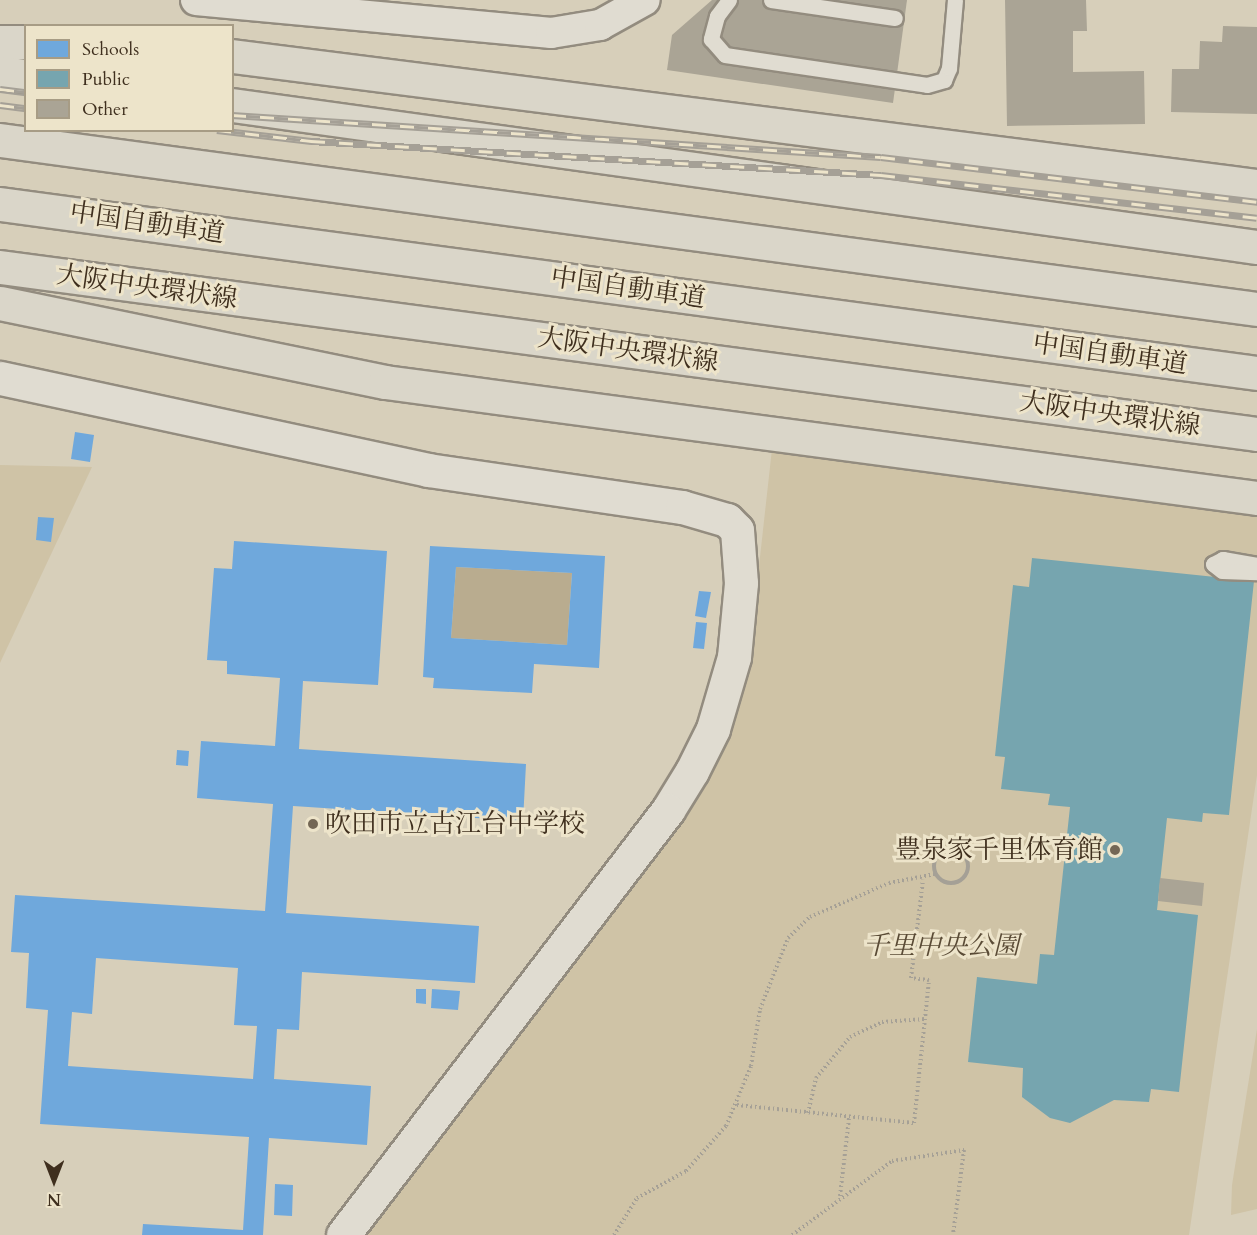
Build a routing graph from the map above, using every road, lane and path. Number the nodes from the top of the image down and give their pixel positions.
1 (196, 0) edge
2 (645, 0) edge
3 (729, 0) edge
4 (771, 0) edge
5 (955, 0) edge
6 (895, 18) dead end
7 (0, 42) edge
8 (24, 42) edge
9 (234, 56) edge
10 (0, 73) edge
11 (24, 76) edge
12 (234, 105) edge
13 (0, 140) edge
14 (1257, 186) edge
15 (0, 204) edge
16 (1257, 247) edge
17 (0, 267) edge
18 (0, 303) edge
19 (1257, 309) edge
20 (1257, 374) edge
21 (0, 378) edge
22 (1257, 434) edge
23 (1257, 498) edge
24 (1257, 565) edge
25 (1257, 572) edge
26 (935, 874) junction
27 (923, 880) junction
28 (925, 1019) junction
29 (737, 1105) junction
30 (808, 1113) junction
31 (849, 1118) junction
32 (840, 1197) junction
33 (343, 1235) edge
34 (614, 1235) edge
35 (792, 1235) edge
36 (953, 1235) edge

1 - 2 street
3 - 5 lane
4 - 6 lane
7 - 8 main road
9 - 14 main road
10 - 11 main road
12 - 16 main road
13 - 19 main road
15 - 20 main road, 中国自動車道
17 - 22 main road, 大阪中央環状線
18 - 23 main road
21 - 33 street
24 - 25 lane
26 - 26 path
26 - 27 path
27 - 28 path
27 - 29 path
28 - 30 path
28 - 31 path
29 - 30 path
29 - 34 path
30 - 31 path
31 - 32 path
32 - 35 path
32 - 36 path

